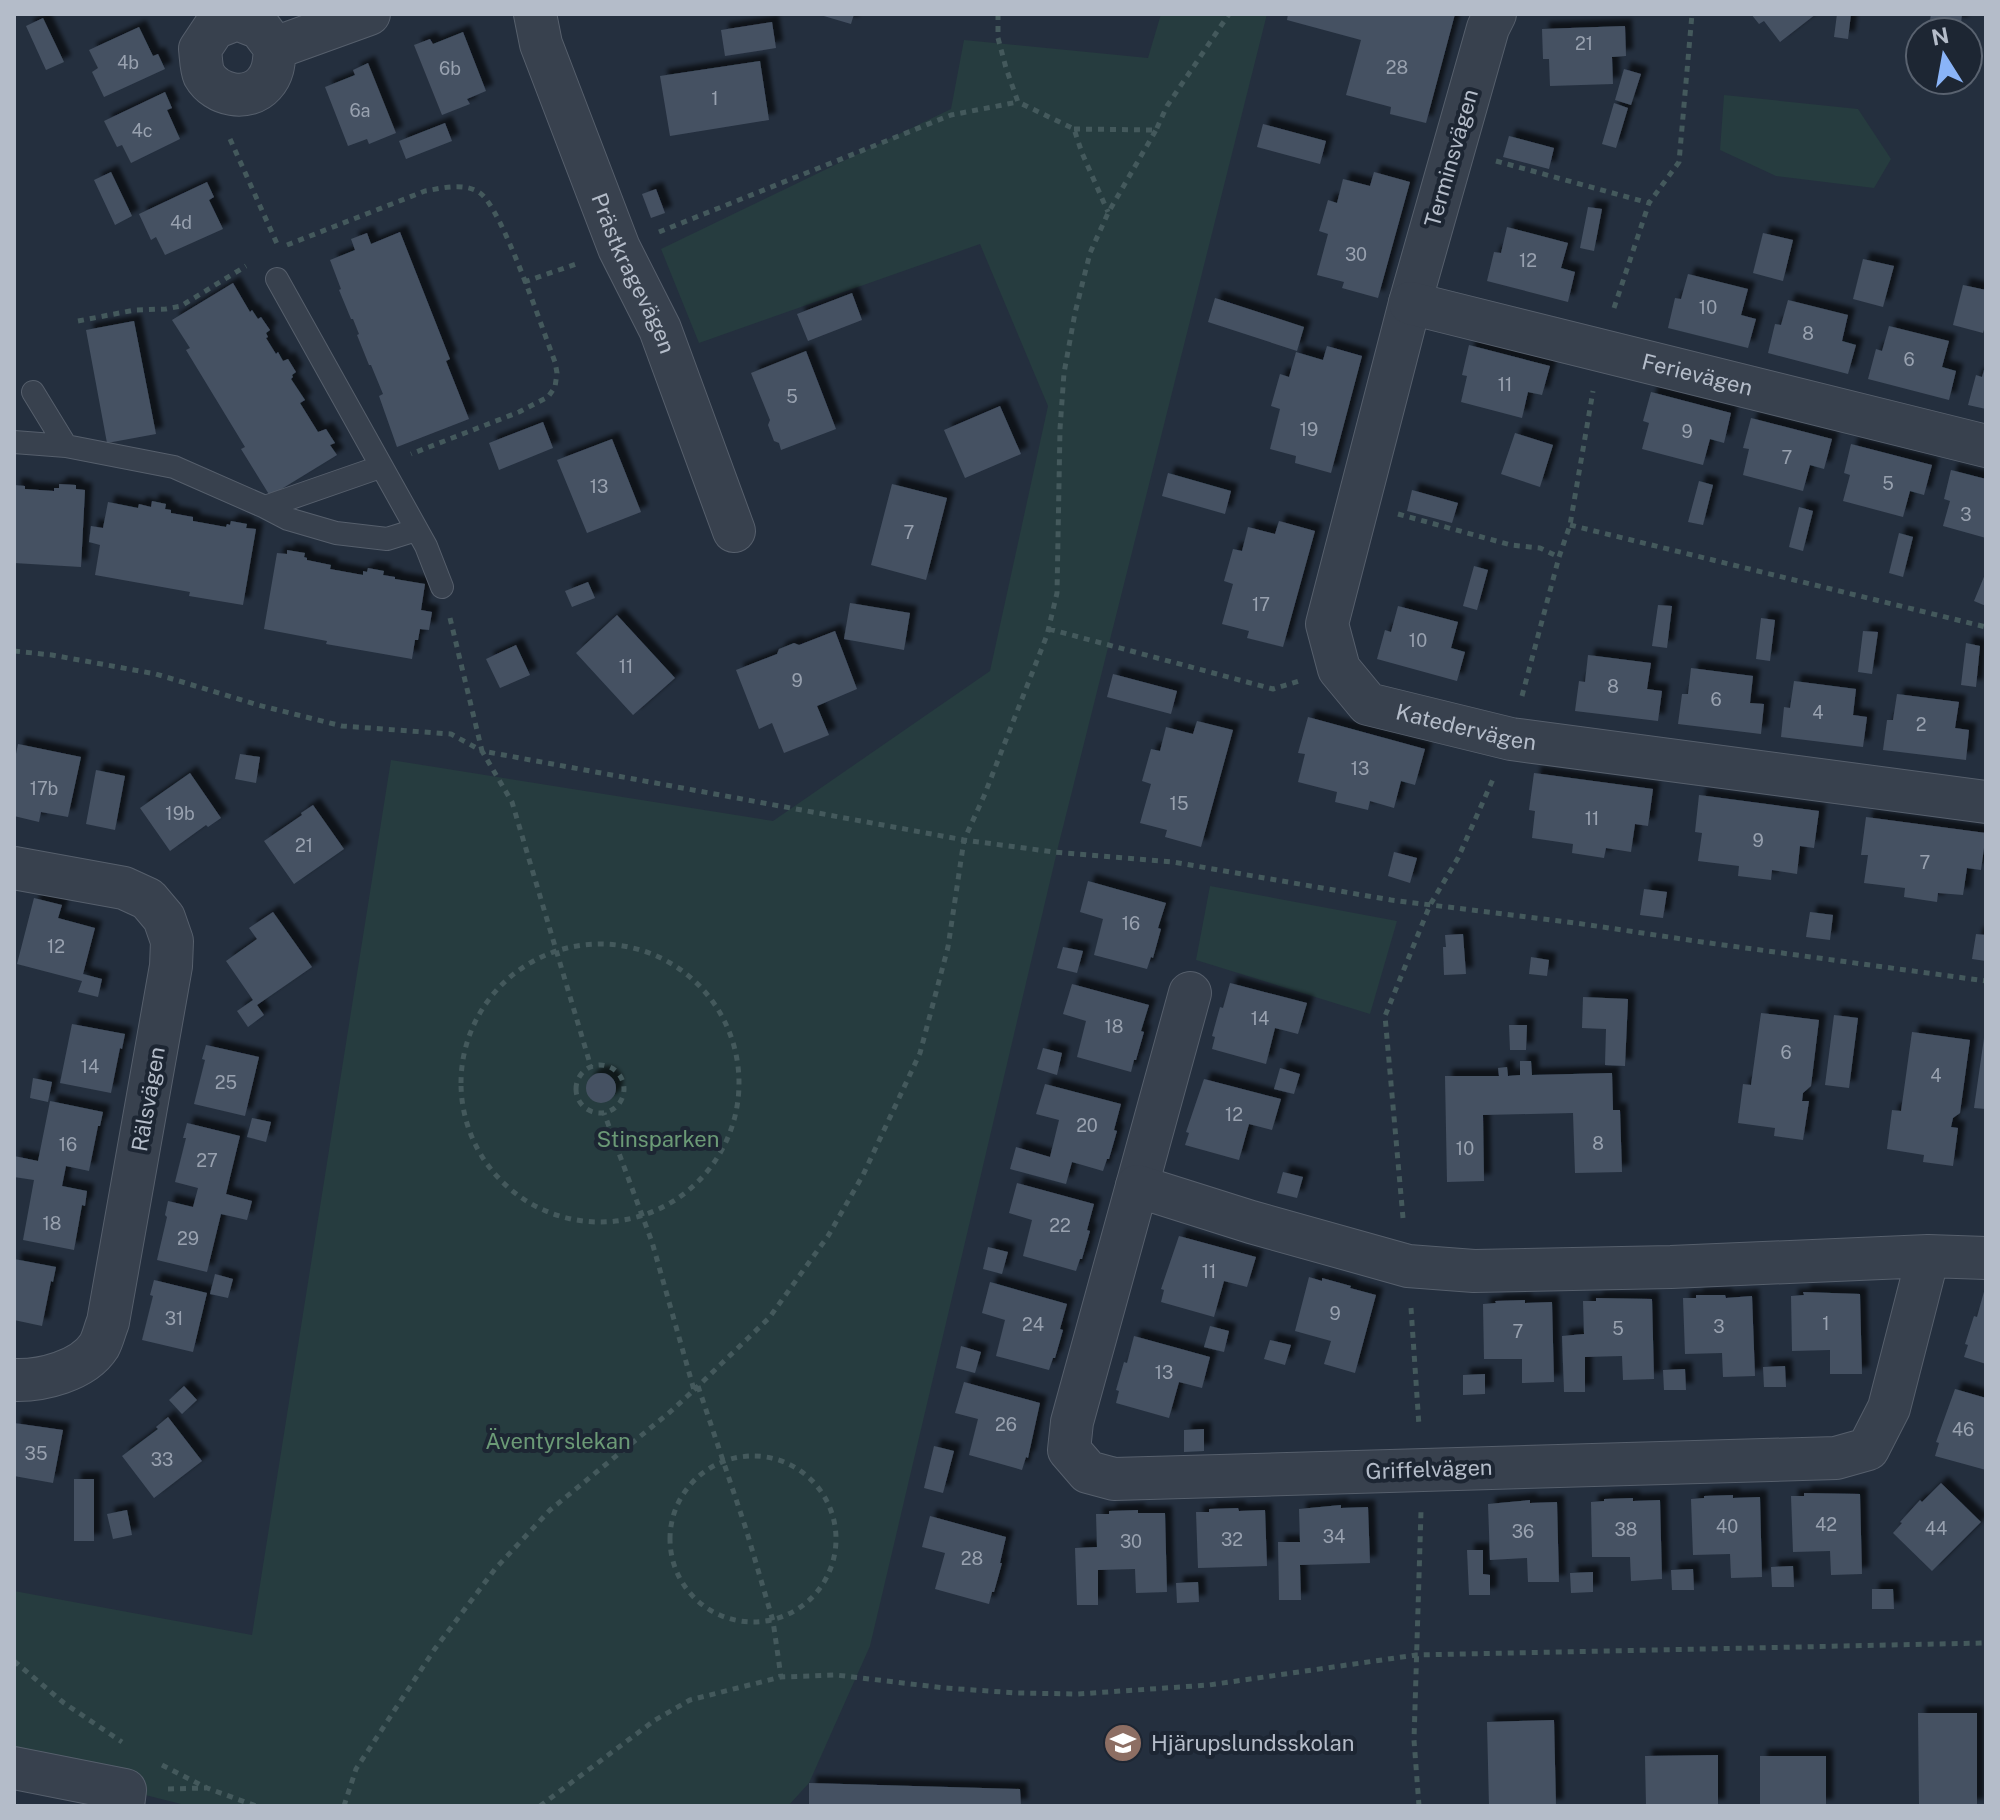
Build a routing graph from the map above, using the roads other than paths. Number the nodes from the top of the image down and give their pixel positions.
1 (369, 14) edge
2 (535, 14) edge
3 (1495, 14) edge
4 (275, 48) junction
5 (277, 279) dead end
6 (1410, 303) junction
7 (33, 392) dead end
8 (14, 442) edge
9 (66, 446) junction
10 (1986, 446) edge
11 (380, 467) junction
12 (265, 507) junction
13 (416, 530) junction
14 (734, 531) dead end
15 (442, 587) road end
16 (1986, 802) edge
17 (14, 868) edge
18 (1190, 993) dead end
19 (1137, 1186) junction
20 (1928, 1256) junction
21 (1986, 1258) edge
22 (14, 1380) edge
23 (14, 1768) edge
24 (123, 1806) edge

1 - 4 street
2 - 14 street, Prästkragevägen
3 - 6 street, Terminsvägen
4 - 4 street
5 - 11 lane
6 - 10 street, Ferievägen
6 - 16 street, Katedervägen
7 - 9 lane
8 - 9 lane
9 - 12 lane
11 - 12 lane
11 - 13 lane
12 - 13 lane
13 - 15 lane
17 - 22 street, Rälsvägen
18 - 19 street, Griffelvägen
19 - 20 street
19 - 20 street, Griffelvägen
20 - 21 street
23 - 24 street

